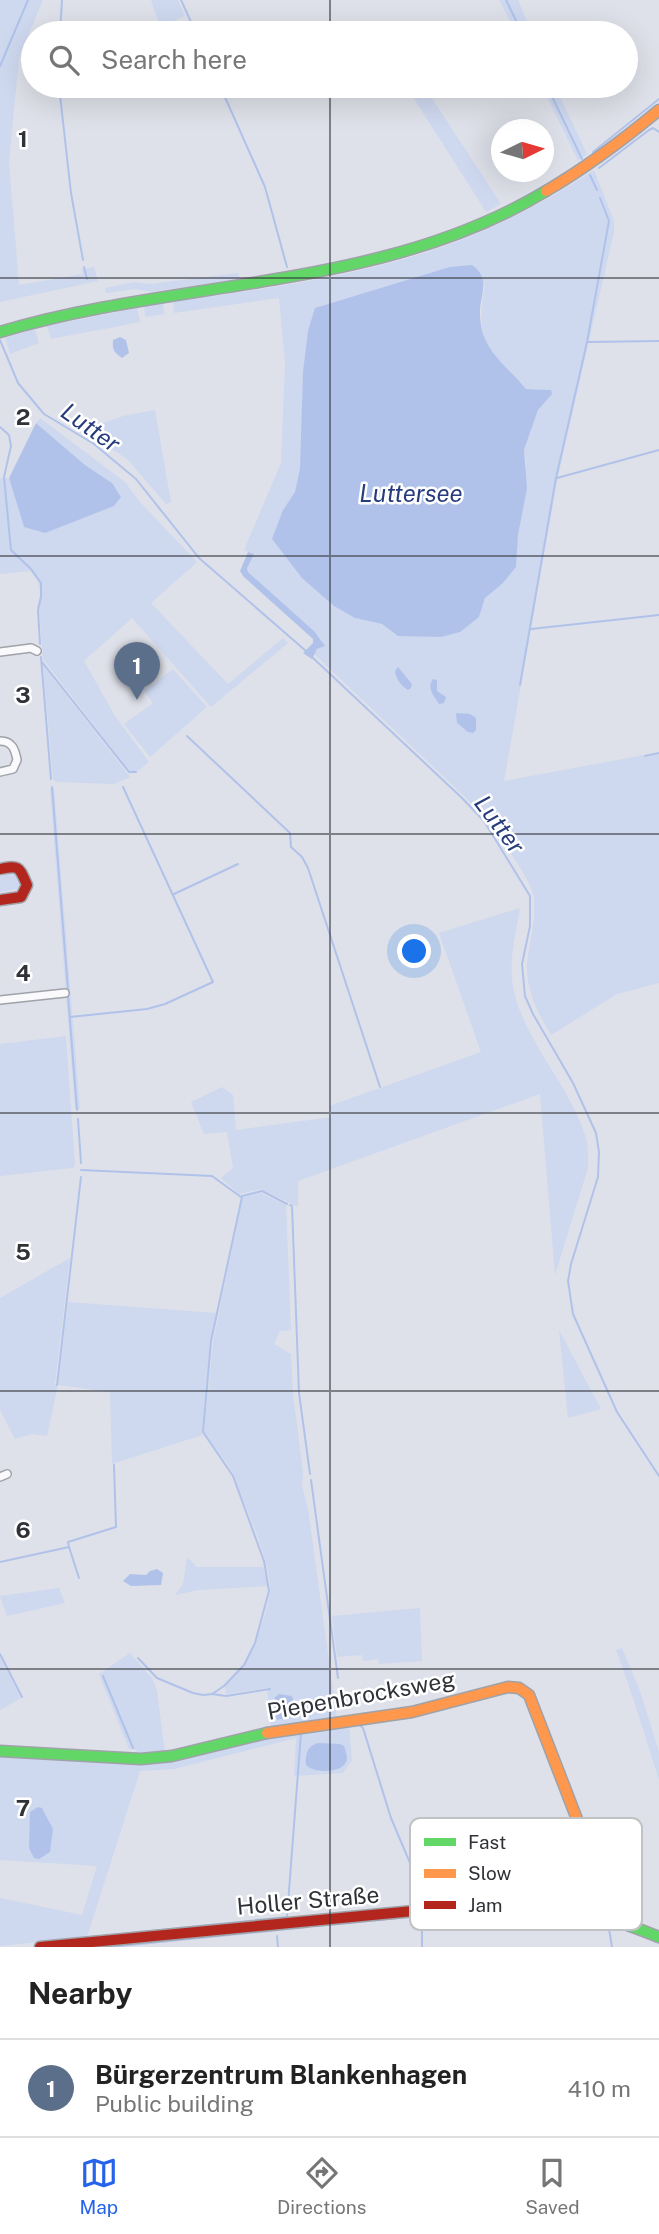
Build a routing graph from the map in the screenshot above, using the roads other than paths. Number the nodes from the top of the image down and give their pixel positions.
1 (657, 116) edge
2 (4, 330) edge
3 (37, 651) dead end
4 (0, 652) edge
5 (0, 741) edge
6 (0, 772) edge
7 (0, 869) edge
8 (0, 900) edge
9 (65, 993) dead end
10 (0, 1000) edge
11 (0, 1751) edge
12 (576, 1818) edge
13 (410, 1912) edge
14 (641, 1930) edge
15 (659, 1937) edge
16 (40, 1947) edge

1 - 2 street
3 - 4 street
5 - 6 street
7 - 8 street
9 - 10 street
11 - 12 street, Piepenbrocksweg
13 - 16 street, Holler Straße
14 - 15 street, Holler Straße

